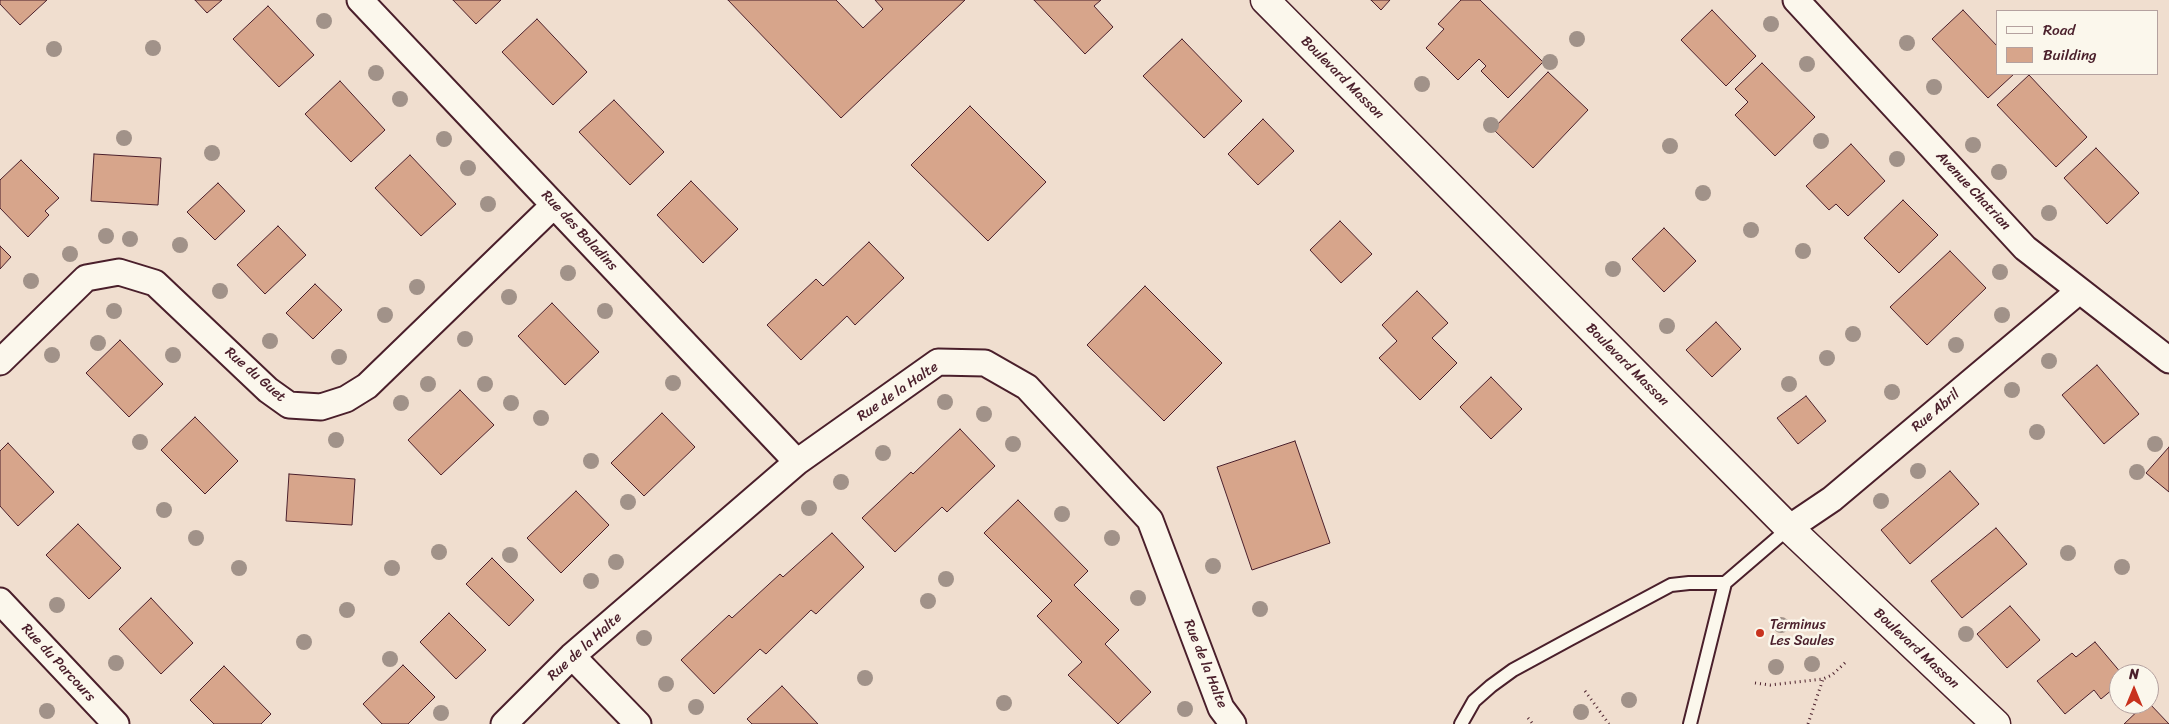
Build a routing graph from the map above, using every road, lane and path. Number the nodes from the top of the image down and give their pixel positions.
1 (360, 0) edge
2 (1265, 0) edge
3 (1796, 0) edge
4 (554, 205) junction
5 (2079, 291) junction
6 (2169, 360) edge
7 (0, 362) edge
8 (796, 462) junction
9 (1789, 528) junction
10 (1725, 583) junction
11 (0, 601) edge
12 (572, 656) junction
13 (1847, 661) dead end
14 (1823, 679) junction
15 (1755, 683) dead end
16 (1585, 691) dead end
17 (1528, 718) dead end
18 (116, 724) edge
19 (504, 724) edge
20 (638, 724) edge
21 (1232, 724) edge
22 (1461, 724) edge
23 (1534, 724) edge
24 (1609, 724) edge
25 (1690, 724) edge
26 (1808, 724) edge
27 (1996, 724) edge

1 - 4 street, Rue des Baladins
2 - 9 main road, Boulevard Masson
3 - 5 street, Avenue Chatrian
4 - 7 street, Rue du Guet
4 - 8 street, Rue des Baladins
5 - 6 street, Avenue Chatrian
5 - 9 street, Rue Abril
8 - 12 street, Rue de la Halte
8 - 21 street, Rue de la Halte
9 - 10 lane
9 - 27 main road, Boulevard Masson
10 - 22 lane
10 - 25 lane
11 - 18 street, Rue du Parcours
12 - 19 street, Rue de la Halte
12 - 20 street
13 - 14 path
14 - 15 path
14 - 26 path
16 - 24 path
17 - 23 path

